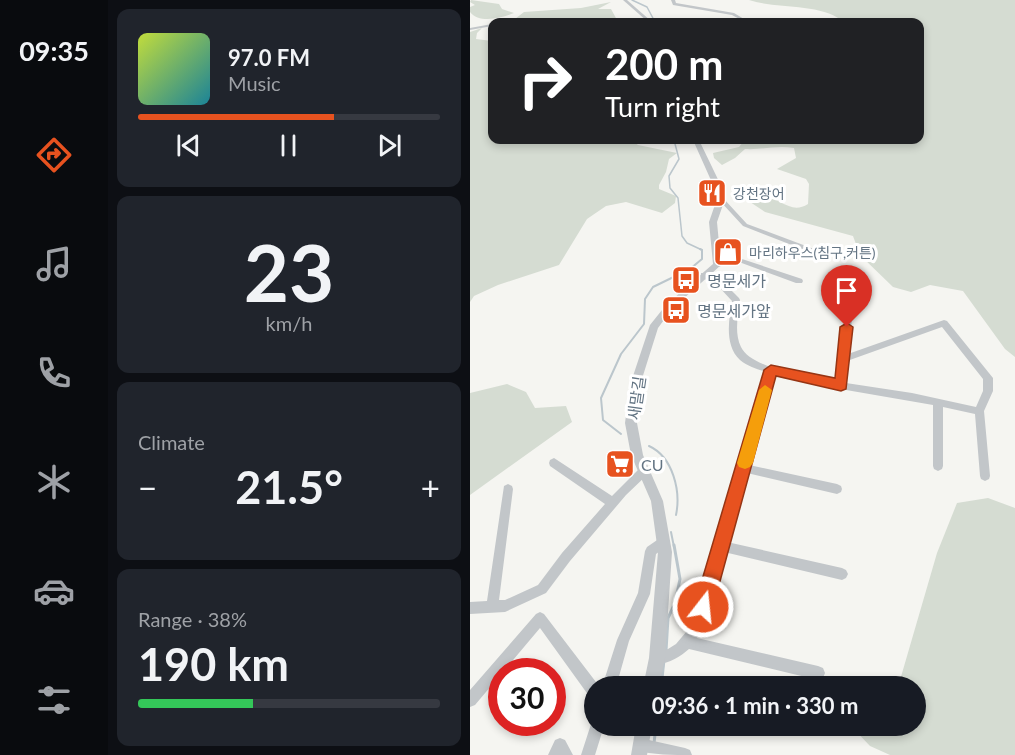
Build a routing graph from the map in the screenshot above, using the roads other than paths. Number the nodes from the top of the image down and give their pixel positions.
1 (625, 0) edge
2 (673, 0) edge
3 (645, 18) edge
4 (740, 18) edge
5 (488, 26) edge
6 (470, 28) edge
7 (698, 144) edge
8 (722, 200) junction
9 (818, 252) dead end
10 (717, 265) junction
11 (704, 275) junction
12 (799, 281) dead end
13 (849, 311) dead end
14 (843, 360) junction
15 (771, 370) junction
16 (841, 385) junction
17 (938, 403) junction
18 (979, 411) junction
19 (554, 463) dead end
20 (938, 466) dead end
21 (743, 468) junction
22 (644, 471) junction
23 (985, 476) dead end
24 (508, 489) dead end
25 (837, 489) dead end
26 (613, 503) junction
27 (663, 542) junction
28 (721, 546) junction
29 (842, 574) dead end
30 (492, 606) junction
31 (470, 608) edge
32 (687, 642) junction
33 (657, 658) junction
34 (818, 673) dead end
35 (612, 676) edge
36 (653, 676) edge
37 (584, 678) edge
38 (470, 700) edge
39 (594, 736) edge
40 (640, 750) edge
41 (555, 755) edge
42 (566, 755) edge
43 (588, 755) edge
44 (685, 755) edge

1 - 3 street
2 - 4 street
5 - 6 street
7 - 8 street
8 - 9 street
8 - 10 street
10 - 11 street, 새말길
10 - 12 street
11 - 15 street
11 - 22 street, 새말길
13 - 14 street
14 - 16 street
14 - 18 street
15 - 16 street
15 - 21 street
16 - 17 street
17 - 18 street
17 - 20 street
18 - 23 street
19 - 26 street
21 - 25 street
21 - 28 street
22 - 26 street
22 - 27 street, 새말길
24 - 30 street
26 - 30 street
27 - 33 street, 새말길
27 - 35 street
28 - 29 street
28 - 32 street
30 - 31 street
32 - 33 street
32 - 34 street
33 - 36 street, 새말길
37 - 38 street
39 - 43 street
40 - 44 street
41 - 42 street

